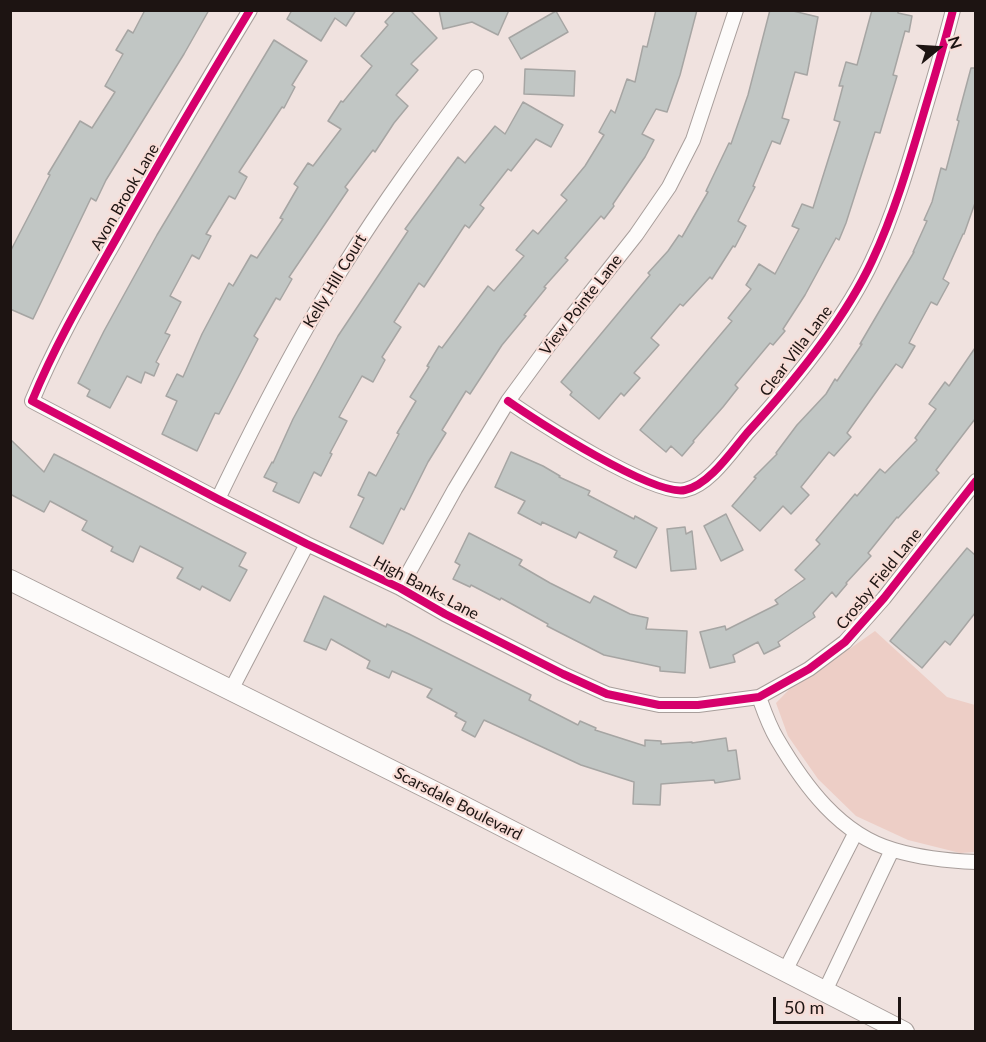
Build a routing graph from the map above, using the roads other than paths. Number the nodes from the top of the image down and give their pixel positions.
1 (250, 10) edge
2 (736, 10) edge
3 (953, 10) edge
4 (476, 77) dead end
5 (32, 401) joint
6 (508, 401) junction
7 (975, 481) edge
8 (218, 499) junction
9 (307, 544) junction
10 (10, 580) edge
11 (400, 588) junction
12 (231, 690) junction
13 (759, 697) junction
14 (856, 832) junction
15 (892, 850) junction
16 (975, 862) edge
17 (784, 970) junction
18 (825, 991) junction
19 (904, 1032) edge

1 - 5 street, Avon Brook Lane
2 - 6 street, View Pointe Lane
3 - 6 street, Clear Villa Lane
4 - 8 street, Kelly Hill Court
5 - 8 street, High Banks Lane
6 - 11 street, View Pointe Lane
7 - 13 street, Crosby Field Lane
8 - 9 street, High Banks Lane
9 - 11 street, High Banks Lane
9 - 12 street
10 - 12 main road, Scarsdale Boulevard
11 - 13 street, High Banks Lane
12 - 17 main road, Scarsdale Boulevard
13 - 14 street
14 - 15 street
14 - 17 street
15 - 16 street
15 - 18 street
17 - 18 main road, Scarsdale Boulevard
18 - 19 main road, Scarsdale Boulevard

